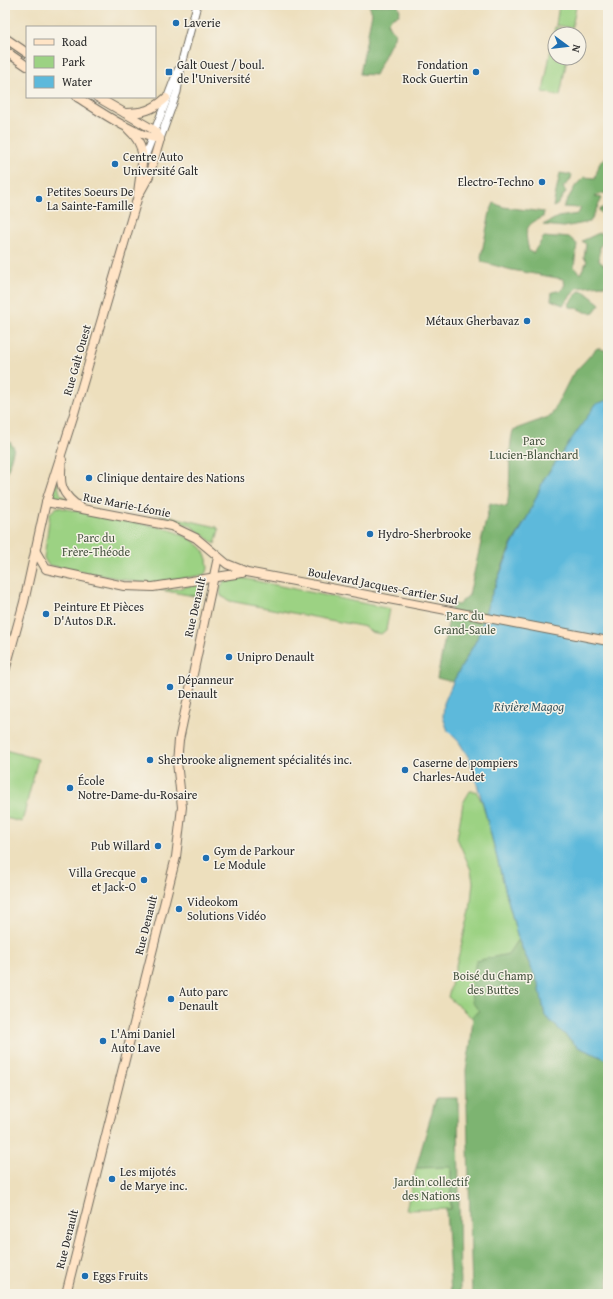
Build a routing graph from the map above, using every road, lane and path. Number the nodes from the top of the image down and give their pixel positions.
1 (197, 5) edge
2 (5, 38) edge
3 (5, 51) edge
4 (26, 52) edge
5 (182, 60) junction
6 (26, 65) edge
7 (79, 98) edge
8 (99, 98) edge
9 (166, 98) junction
10 (124, 113) junction
11 (123, 124) junction
12 (152, 134) junction
13 (160, 139) junction
14 (144, 159) junction
15 (138, 196) junction
16 (64, 447) junction
17 (46, 502) junction
18 (82, 508) junction
19 (35, 550) junction
20 (218, 557) junction
21 (247, 572) junction
22 (214, 576) junction
23 (608, 641) edge
24 (5, 671) edge
25 (66, 1294) edge

1 - 5 street, Rue Galt Ouest
2 - 4 main road
3 - 6 main road
5 - 9 street, Rue Galt Ouest
5 - 13 street, Rue Galt Ouest
7 - 11 main road
8 - 10 main road
9 - 10 main road
9 - 12 street, Rue Galt Ouest
10 - 12 main road
11 - 12 main road
11 - 14 main road
12 - 13 main road
12 - 14 street, Rue Galt Ouest
13 - 15 main road, Rue Galt Ouest
14 - 15 main road
15 - 16 main road, Rue Galt Ouest
16 - 17 main road, Rue Galt Ouest
16 - 18 main road
17 - 18 main road, Rue Marie-Léonie
17 - 19 main road, Rue Galt Ouest
18 - 20 main road, Rue Marie-Léonie
19 - 22 main road, Boulevard Jacques-Cartier Sud
19 - 24 main road, Rue Galt Ouest
20 - 21 main road, Boulevard Jacques-Cartier Sud
20 - 22 main road, Rue Denault
21 - 22 main road, Boulevard Jacques-Cartier Sud
21 - 23 main road, Boulevard Jacques-Cartier Sud
22 - 25 main road, Rue Denault

